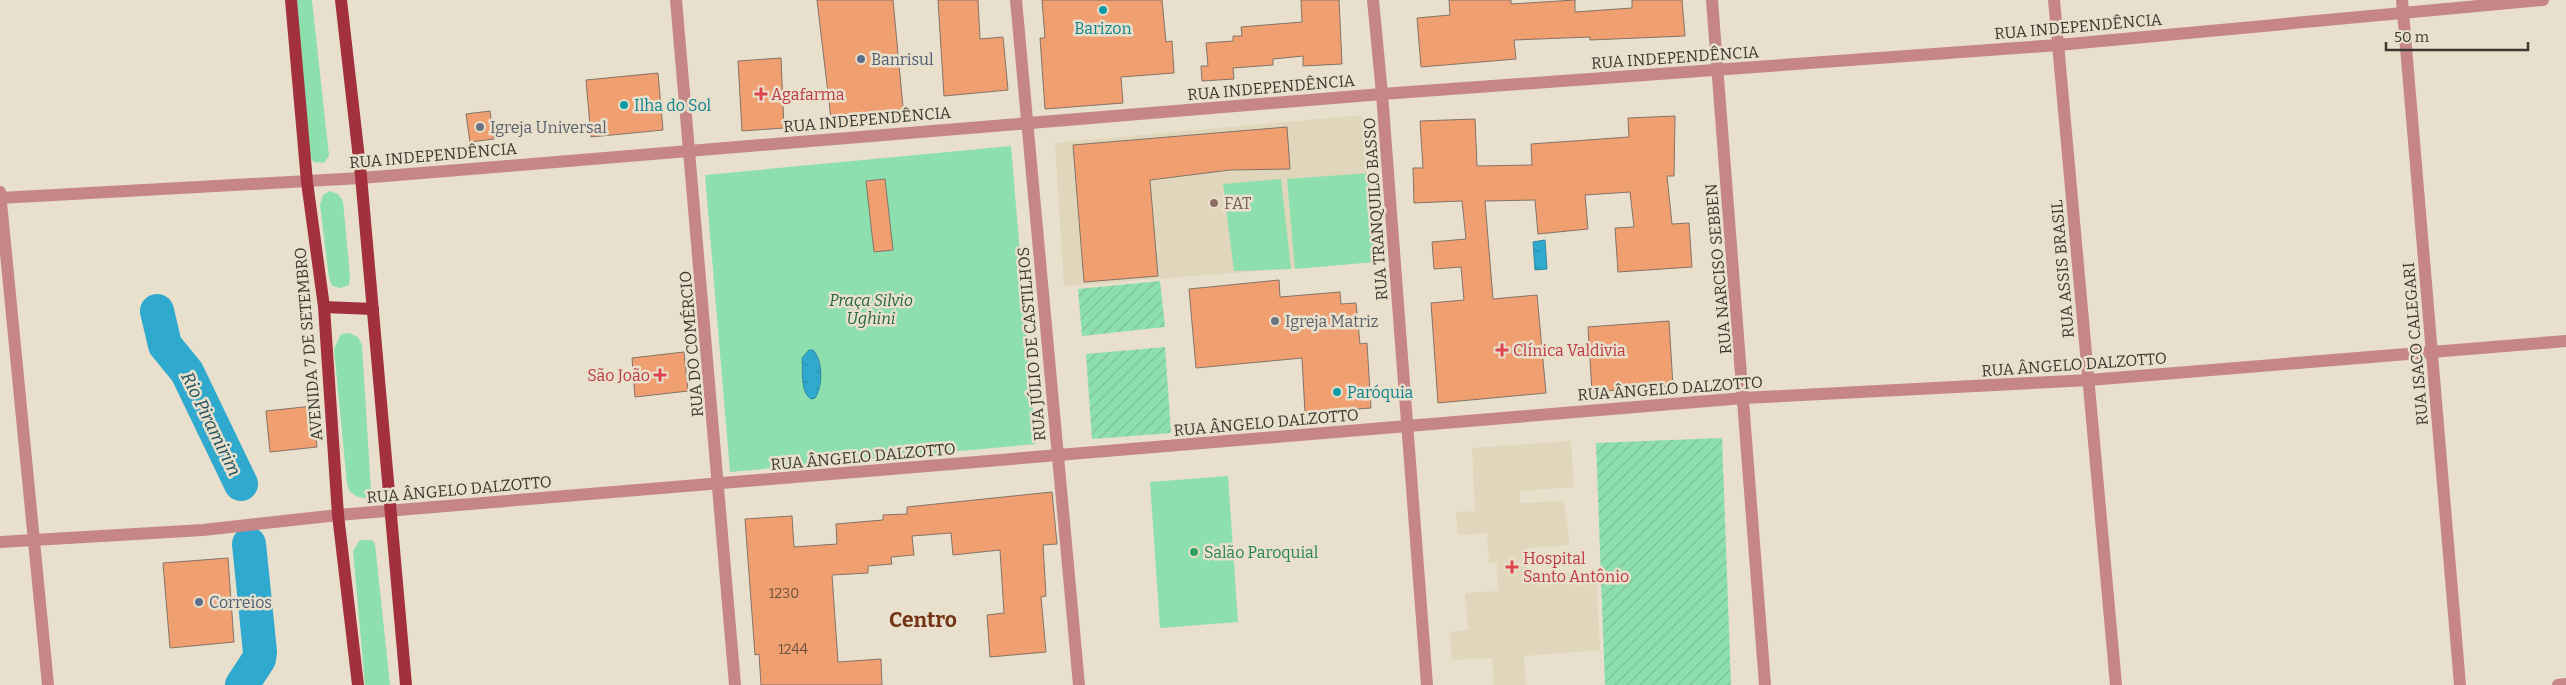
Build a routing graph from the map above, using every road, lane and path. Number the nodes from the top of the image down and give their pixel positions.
1 (291, 0) edge
2 (342, 0) edge
3 (676, 0) edge
4 (1016, 0) edge
5 (1373, 0) edge
6 (1712, 0) edge
7 (2054, 0) edge
8 (2543, 0) edge
9 (2402, 6) edge
10 (2058, 45) junction
11 (1718, 71) junction
12 (1382, 94) junction
13 (1027, 123) junction
14 (690, 150) junction
15 (361, 178) junction
16 (307, 182) junction
17 (0, 192) edge
18 (0, 198) edge
19 (324, 307) junction
20 (373, 309) junction
21 (2566, 342) edge
22 (2432, 352) junction
23 (2089, 380) junction
24 (1744, 398) junction
25 (1408, 425) junction
26 (1058, 456) junction
27 (719, 484) junction
28 (391, 512) junction
29 (338, 515) junction
30 (33, 539) junction
31 (0, 542) edge
32 (2566, 684) edge
33 (48, 685) edge
34 (358, 685) edge
35 (406, 685) edge
36 (735, 685) edge
37 (1079, 685) edge
38 (1427, 685) edge
39 (1765, 685) edge
40 (2116, 685) edge
41 (2460, 685) edge
42 (2558, 685) edge

1 - 16 main road, AVENIDA 7 DE SETEMBRO
2 - 15 main road
3 - 14 street, RUA DO COMÉRCIO
4 - 13 street, RUA JÚLIO DE CASTILHOS
5 - 12 street, RUA TRANQUILO BASSO
6 - 11 street, RUA NARCISO SEBBEN
7 - 10 street, RUA ASSIS BRASIL
8 - 9 street, RUA INDEPENDÊNCIA
9 - 10 street, RUA INDEPENDÊNCIA
9 - 22 street, RUA ISACO CALEGARI
10 - 11 street, RUA INDEPENDÊNCIA
10 - 23 street, RUA ASSIS BRASIL
11 - 12 street, RUA INDEPENDÊNCIA
11 - 24 street, RUA NARCISO SEBBEN
12 - 13 street, RUA INDEPENDÊNCIA
12 - 25 street, RUA TRANQUILO BASSO
13 - 14 street, RUA INDEPENDÊNCIA
13 - 26 street, RUA JÚLIO DE CASTILHOS
14 - 15 street, RUA INDEPENDÊNCIA
14 - 27 street, RUA DO COMÉRCIO
15 - 16 street, RUA INDEPENDÊNCIA
15 - 20 main road
16 - 18 street, RUA INDEPENDÊNCIA
16 - 19 main road, AVENIDA 7 DE SETEMBRO
17 - 18 street
18 - 30 street
19 - 20 main road
19 - 29 main road, AVENIDA 7 DE SETEMBRO
20 - 28 main road
21 - 22 street, RUA ÂNGELO DALZOTTO
22 - 23 street, RUA ÂNGELO DALZOTTO
22 - 41 street, RUA ISACO CALEGARI
23 - 24 street, RUA ÂNGELO DALZOTTO
23 - 40 street, RUA ASSIS BRASIL
24 - 25 street, RUA ÂNGELO DALZOTTO
24 - 39 street, RUA NARCISO SEBBEN
25 - 26 street, RUA ÂNGELO DALZOTTO
25 - 38 street, RUA TRANQUILO BASSO
26 - 27 street, RUA ÂNGELO DALZOTTO
26 - 37 street, RUA JÚLIO DE CASTILHOS
27 - 28 street, RUA ÂNGELO DALZOTTO
27 - 36 street, RUA DO COMÉRCIO
28 - 29 street, RUA ÂNGELO DALZOTTO
28 - 35 main road
29 - 30 street, RUA ÂNGELO DALZOTTO
29 - 34 main road, AVENIDA 7 DE SETEMBRO
30 - 31 street, RUA ÂNGELO DALZOTTO
30 - 33 street
32 - 42 street

